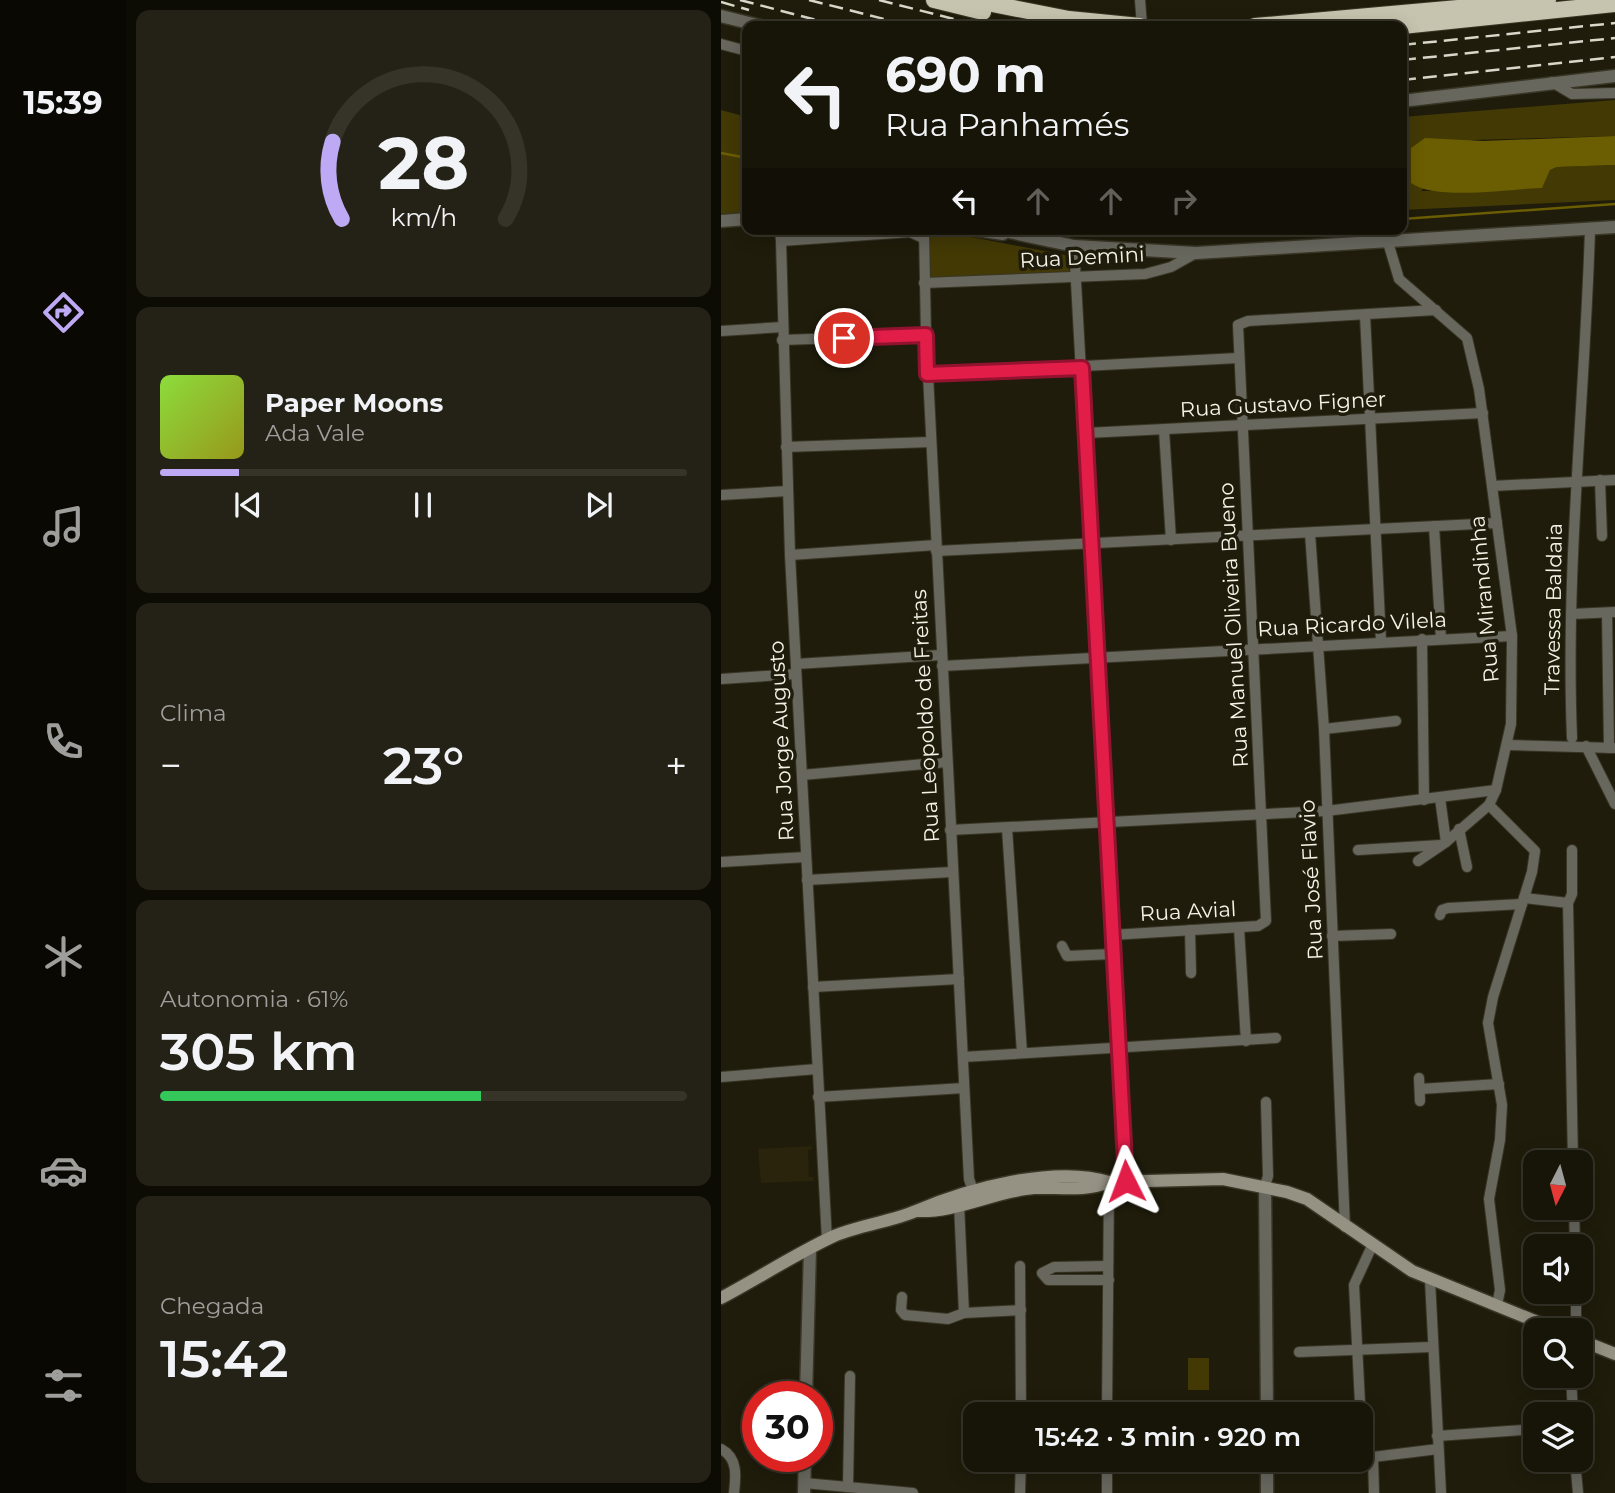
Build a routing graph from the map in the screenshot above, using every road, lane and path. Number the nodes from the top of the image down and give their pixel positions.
1 (934, 0) edge
2 (972, 0) edge
3 (1140, 0) edge
4 (1548, 0) edge
5 (1526, 1) edge
6 (1615, 5) edge
7 (1459, 10) edge
8 (721, 16) edge
9 (742, 21) edge
10 (1031, 21) edge
11 (1090, 21) edge
12 (1141, 21) edge
13 (1319, 21) edge
14 (1407, 25) edge
15 (721, 44) edge
16 (742, 50) edge
17 (1615, 76) edge
18 (1552, 82) junction
19 (1615, 93) edge
20 (1407, 100) edge
21 (742, 219) edge
22 (721, 221) edge
23 (1615, 227) edge
24 (1590, 229) junction
25 (1407, 234) edge
26 (781, 235) edge
27 (924, 235) edge
28 (1015, 235) edge
29 (1386, 235) edge
30 (1074, 246) junction
31 (1196, 253) junction
32 (1076, 277) junction
33 (923, 283) junction
34 (1436, 310) junction
35 (1365, 315) junction
36 (783, 327) junction
37 (721, 331) edge
38 (926, 335) junction
39 (782, 340) junction
40 (1238, 358) junction
41 (1082, 368) junction
42 (927, 374) junction
43 (1483, 413) junction
44 (1370, 419) junction
45 (1242, 425) junction
46 (1164, 430) junction
47 (1086, 433) junction
48 (931, 442) junction
49 (786, 447) junction
50 (1600, 480) junction
51 (1615, 480) edge
52 (1575, 482) junction
53 (1492, 486) junction
54 (788, 491) junction
55 (721, 495) edge
56 (1497, 523) junction
57 (1434, 526) junction
58 (1376, 528) junction
59 (1310, 533) junction
60 (1602, 536) dead end
61 (1247, 537) junction
62 (1171, 540) junction
63 (1092, 544) junction
64 (936, 548) junction
65 (790, 555) junction
66 (1611, 613) edge
67 (1572, 614) junction
68 (1512, 636) junction
69 (1422, 639) junction
70 (1441, 639) junction
71 (1381, 641) junction
72 (1319, 645) junction
73 (1253, 649) junction
74 (1098, 658) junction
75 (942, 660) junction
76 (796, 669) junction
77 (721, 679) edge
78 (1396, 722) dead end
79 (1324, 729) junction
80 (1572, 738) dead end
81 (1508, 746) junction
82 (1586, 746) junction
83 (1612, 748) edge
84 (947, 762) junction
85 (802, 775) junction
86 (1496, 790) junction
87 (1440, 798) junction
88 (1424, 800) junction
89 (1489, 804) junction
90 (1615, 804) edge
91 (1326, 811) junction
92 (1262, 815) junction
93 (1106, 824) junction
94 (1007, 828) junction
95 (1459, 829) junction
96 (950, 831) junction
97 (1444, 844) junction
98 (1358, 850) dead end
99 (1572, 850) dead end
100 (806, 857) junction
101 (1418, 861) dead end
102 (721, 862) edge
103 (1467, 867) dead end
104 (953, 872) junction
105 (807, 880) junction
106 (1523, 901) junction
107 (1568, 903) junction
108 (1440, 915) dead end
109 (1266, 923) joint
110 (1239, 928) junction
111 (1190, 930) junction
112 (1391, 934) dead end
113 (1112, 935) junction
114 (1332, 936) junction
115 (1062, 946) dead end
116 (1113, 954) junction
117 (1191, 973) dead end
118 (958, 979) junction
119 (813, 987) junction
120 (1276, 1038) dead end
121 (1246, 1041) junction
122 (1119, 1048) junction
123 (1022, 1053) junction
124 (963, 1057) junction
125 (817, 1069) junction
126 (721, 1077) edge
127 (1419, 1078) dead end
128 (1499, 1084) junction
129 (964, 1088) junction
130 (1420, 1090) junction
131 (818, 1097) junction
132 (1420, 1101) dead end
133 (1266, 1102) dead end
134 (1573, 1150) edge
135 (1126, 1181) junction
136 (1109, 1182) junction
137 (1265, 1186) junction
138 (975, 1195) junction
139 (958, 1204) junction
140 (917, 1211) junction
141 (1345, 1227) junction
142 (827, 1240) junction
143 (1372, 1246) junction
144 (810, 1249) junction
145 (1020, 1266) dead end
146 (1108, 1266) junction
147 (1109, 1280) junction
148 (1430, 1280) junction
149 (902, 1297) dead end
150 (721, 1298) edge
151 (1497, 1305) junction
152 (1021, 1310) junction
153 (964, 1313) junction
154 (1528, 1318) edge
155 (1593, 1345) edge
156 (1431, 1347) junction
157 (1356, 1351) junction
158 (1299, 1353) dead end
159 (1615, 1354) edge
160 (851, 1376) dead end
161 (806, 1381) edge
162 (1021, 1402) edge
163 (1107, 1402) edge
164 (1267, 1402) edge
165 (1360, 1402) edge
166 (1523, 1430) edge
167 (1437, 1436) junction
168 (1438, 1449) junction
169 (721, 1450) edge
170 (1021, 1472) edge
171 (1107, 1472) edge
172 (1267, 1472) edge
173 (1576, 1472) edge
174 (848, 1487) junction
175 (804, 1488) edge
176 (734, 1493) edge
177 (913, 1493) edge
178 (1020, 1493) edge
179 (1107, 1493) edge
180 (1268, 1493) edge
181 (1374, 1493) edge
182 (1441, 1493) edge
183 (1577, 1493) edge

1 - 10 highway
2 - 11 highway
3 - 12 street
4 - 5 highway
5 - 7 highway
6 - 7 highway
7 - 13 highway
7 - 14 highway
8 - 9 street
15 - 16 street
17 - 18 street
18 - 19 street
18 - 20 street
21 - 22 street
23 - 24 street, Rua Demini
24 - 25 street, Rua Demini
24 - 52 street, Travessa Baldaia
26 - 36 street, Rua Jorge Augusto
27 - 33 street, Rua Leopoldo de Freitas
28 - 30 street
29 - 31 street, Rua Demini
29 - 34 street, Rua Mirandinha
30 - 31 street
30 - 32 street
31 - 32 street, Rua Demini
32 - 33 street, Rua Demini
32 - 41 street
33 - 38 street, Rua Leopoldo de Freitas
34 - 35 street
34 - 43 street, Rua Mirandinha
35 - 40 street, Rua Manuel Oliveira Bueno
35 - 44 street
36 - 37 street
36 - 39 street, Rua Jorge Augusto
38 - 39 street
38 - 42 street, Rua Leopoldo de Freitas
39 - 49 street, Rua Jorge Augusto
40 - 41 street
40 - 45 street, Rua Manuel Oliveira Bueno
41 - 42 street
41 - 47 street
42 - 48 street, Rua Leopoldo de Freitas
43 - 44 street, Rua Gustavo Figner
43 - 53 street, Rua Mirandinha
44 - 45 street, Rua Gustavo Figner
44 - 58 street
45 - 46 street, Rua Gustavo Figner
45 - 61 street, Rua Manuel Oliveira Bueno
46 - 47 street, Rua Gustavo Figner
46 - 62 street
47 - 63 street
48 - 49 street
48 - 64 street, Rua Leopoldo de Freitas
49 - 54 street, Rua Jorge Augusto
50 - 51 street
50 - 52 street
50 - 60 street
52 - 53 street
52 - 67 street, Travessa Baldaia
53 - 56 street, Rua Mirandinha
54 - 55 street
54 - 65 street, Rua Jorge Augusto
56 - 57 street
56 - 68 street, Rua Mirandinha
57 - 58 street
57 - 70 street
58 - 59 street
58 - 71 street
59 - 61 street
59 - 72 street, Rua José Flavio
61 - 62 street
61 - 73 street, Rua Manuel Oliveira Bueno
62 - 63 street
63 - 64 street
63 - 74 street
64 - 65 street
64 - 75 street, Rua Leopoldo de Freitas
65 - 76 street, Rua Jorge Augusto
66 - 67 street
66 - 83 street
67 - 80 street, Travessa Baldaia
68 - 70 street, Rua Ricardo Vilela
68 - 81 street, Rua Mirandinha
69 - 70 street, Rua Ricardo Vilela
69 - 71 street, Rua Ricardo Vilela
69 - 88 street
71 - 72 street, Rua Ricardo Vilela
72 - 73 street, Rua Ricardo Vilela
72 - 79 street, Rua José Flavio
73 - 74 street, Rua Ricardo Vilela
73 - 92 street, Rua Manuel Oliveira Bueno
74 - 75 street, Rua Ricardo Vilela
74 - 93 street
75 - 76 street, Rua Ricardo Vilela
75 - 84 street, Rua Leopoldo de Freitas
76 - 77 street, Rua Ricardo Vilela
76 - 85 street, Rua Jorge Augusto
78 - 79 street
79 - 91 street, Rua José Flavio
81 - 82 street
81 - 86 street, Rua Mirandinha
82 - 83 street
82 - 90 street
84 - 85 street
84 - 96 street, Rua Leopoldo de Freitas
85 - 100 street, Rua Jorge Augusto
86 - 87 street
86 - 89 street, Rua Mirandinha
87 - 88 street
87 - 97 street
88 - 91 street
89 - 95 street
89 - 106 street
91 - 92 street
91 - 114 street, Rua José Flavio
92 - 93 street
92 - 109 street, Rua Manuel Oliveira Bueno
93 - 94 street
93 - 113 street
94 - 96 street
94 - 123 street
95 - 97 street
95 - 103 street
96 - 104 street, Rua Leopoldo de Freitas
97 - 98 street
97 - 101 street
99 - 107 street
100 - 102 street
100 - 105 street, Rua Jorge Augusto
104 - 105 street
104 - 118 street, Rua Leopoldo de Freitas
105 - 119 street, Rua Jorge Augusto
106 - 107 street
106 - 108 street
106 - 128 street
107 - 134 street
109 - 110 street, Rua Avial
110 - 111 street, Rua Avial
110 - 121 street
111 - 113 street, Rua Avial
111 - 117 street
112 - 114 street
113 - 116 street
114 - 141 street, Rua José Flavio
115 - 116 street
116 - 122 street
118 - 119 street
118 - 124 street, Rua Leopoldo de Freitas
119 - 125 street, Rua Jorge Augusto
120 - 121 street
121 - 122 street
122 - 123 street
122 - 135 street
123 - 124 street
124 - 129 street, Rua Leopoldo de Freitas
125 - 126 street
125 - 131 street, Rua Jorge Augusto
127 - 130 street
128 - 130 street
128 - 151 street
129 - 131 street
129 - 138 street, Rua Leopoldo de Freitas
130 - 132 street
131 - 142 street, Rua Jorge Augusto
133 - 137 street
135 - 136 main road
135 - 137 main road
136 - 138 main road
136 - 146 street
137 - 141 main road
137 - 164 street
138 - 139 main road
138 - 140 main road
139 - 140 main road
139 - 153 street
140 - 142 main road
141 - 143 main road
142 - 144 main road
143 - 148 main road
143 - 157 street
144 - 150 main road
144 - 161 street
145 - 152 street
146 - 147 street
146 - 147 street
147 - 163 street
148 - 151 main road
148 - 156 street
149 - 153 street
151 - 154 main road
152 - 153 street
152 - 162 street
155 - 159 main road
156 - 157 street
156 - 167 street
157 - 158 street
157 - 165 street
160 - 174 street
166 - 167 street
167 - 168 street
168 - 181 street
168 - 182 street
169 - 176 street
170 - 178 street
171 - 179 street
172 - 180 street
173 - 183 street
174 - 175 street
174 - 177 street

